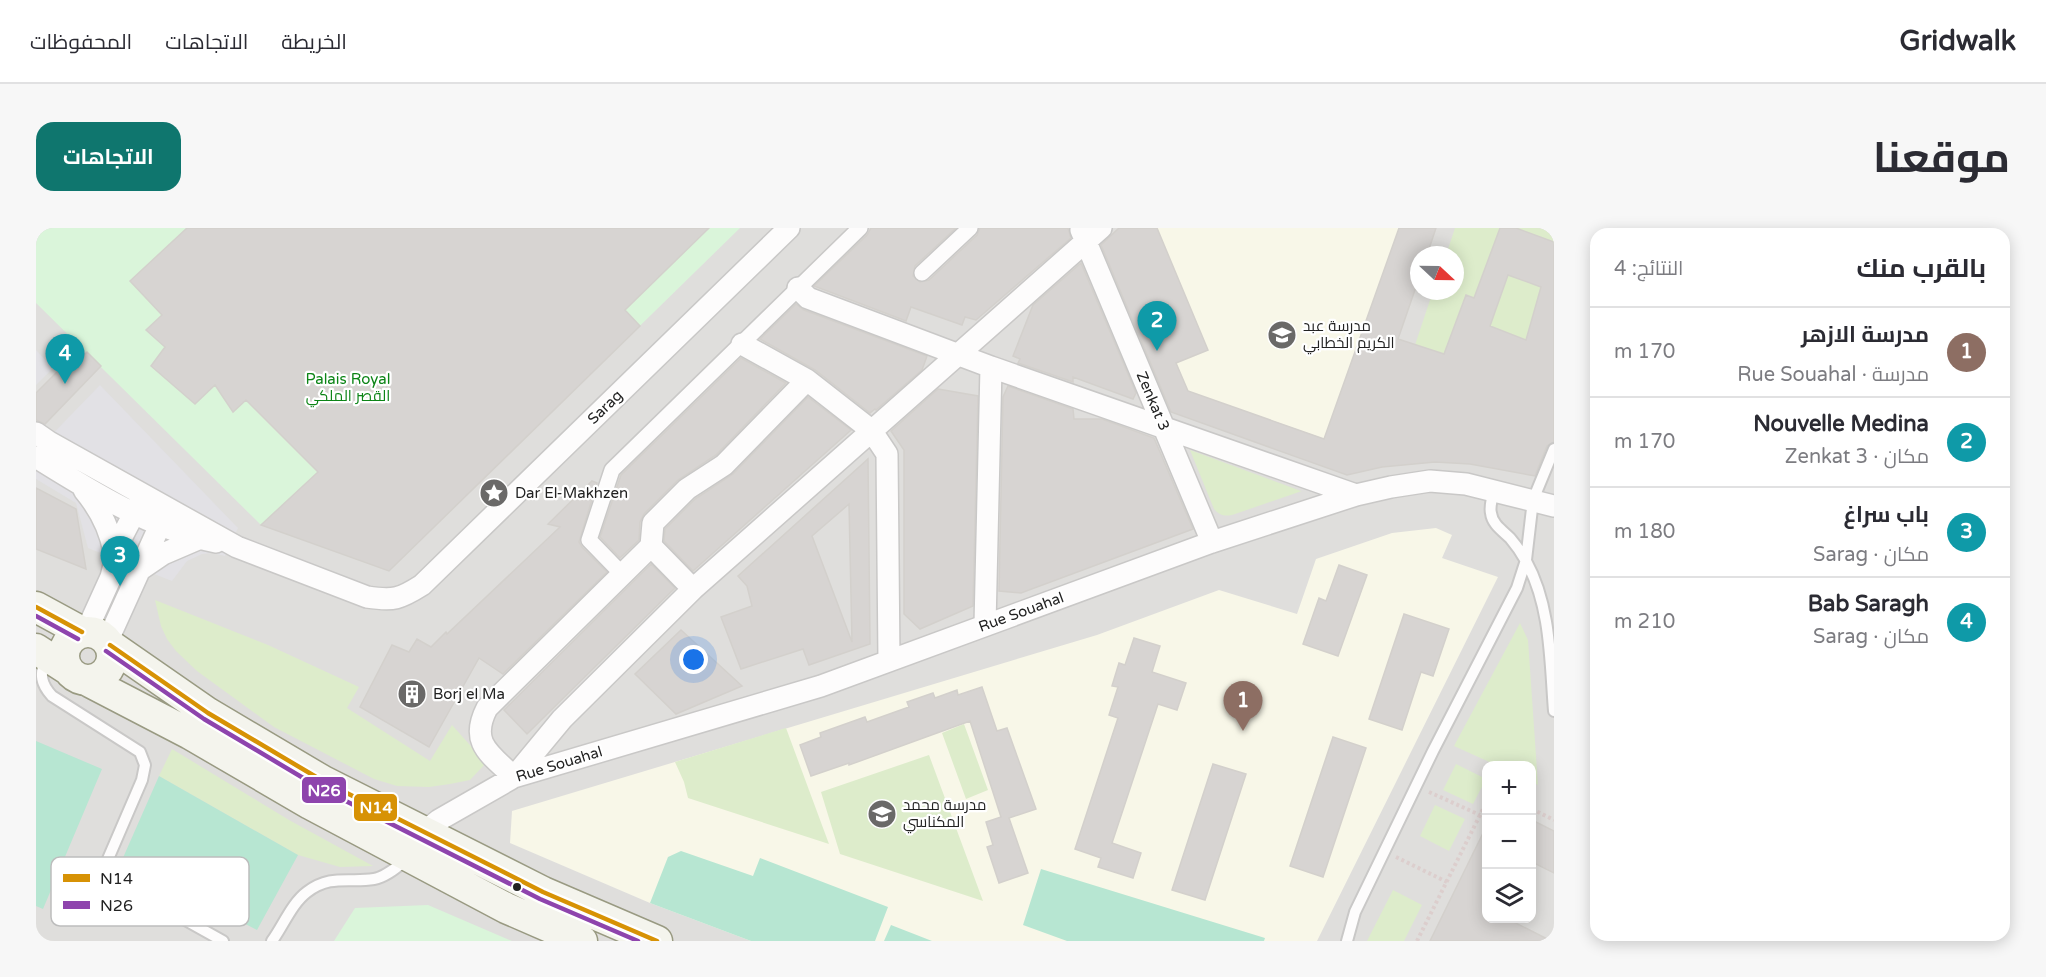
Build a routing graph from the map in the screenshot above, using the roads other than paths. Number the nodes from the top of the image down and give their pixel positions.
1 (789, 228) edge
2 (860, 228) edge
3 (970, 228) edge
4 (1089, 233) edge
5 (922, 273) dead end
6 (798, 288) junction
7 (742, 344) junction
8 (958, 354) junction
9 (991, 367) junction
10 (807, 380) junction
11 (1164, 426) junction
12 (871, 430) junction
13 (36, 433) edge
14 (1554, 449) edge
15 (36, 457) edge
16 (80, 485) junction
17 (1494, 490) junction
18 (144, 494) junction
19 (1356, 495) junction
20 (1533, 500) junction
21 (1554, 506) edge
22 (134, 513) junction
23 (164, 516) junction
24 (198, 539) junction
25 (1212, 542) junction
26 (651, 546) junction
27 (237, 547) junction
28 (114, 552) junction
29 (1526, 560) junction
30 (140, 569) junction
31 (622, 574) junction
32 (693, 589) junction
33 (36, 607) edge
34 (985, 625) junction
35 (96, 638) junction
36 (889, 660) junction
37 (60, 664) edge
38 (1554, 711) edge
39 (514, 777) junction
40 (418, 845) junction
41 (109, 857) edge
42 (195, 926) edge
43 (222, 941) edge
44 (272, 941) edge
45 (582, 941) edge
46 (657, 941) edge
47 (1347, 941) edge

1 - 27 street, Sarag
2 - 6 street
3 - 5 street
4 - 8 street
4 - 11 street, Zenkat 3
6 - 7 street
6 - 8 street
7 - 10 street
7 - 31 street
8 - 9 street
8 - 12 street
9 - 11 street
9 - 34 street
10 - 12 street
10 - 26 street
11 - 19 street
11 - 25 street, Zenkat 3
12 - 32 street
12 - 36 street
13 - 18 street
14 - 20 lane
15 - 16 street
16 - 22 street
16 - 28 street
17 - 19 street, Rue Souahal
17 - 20 street, Rue Souahal
17 - 29 lane
18 - 22 street
18 - 23 street
19 - 25 street, Rue Souahal
20 - 21 street, Rue Souahal
20 - 29 lane
22 - 23 street
22 - 28 street
23 - 24 street
23 - 27 street
23 - 30 street
24 - 27 street
24 - 30 street
25 - 34 street, Rue Souahal
26 - 31 street
26 - 32 street
28 - 35 street
29 - 38 lane
29 - 47 lane
30 - 35 street
31 - 39 street
32 - 39 street
33 - 35 main road
34 - 36 street, Rue Souahal
35 - 37 main road
35 - 37 main road
35 - 40 main road
36 - 39 street, Rue Souahal
37 - 40 main road
37 - 41 lane
39 - 40 street, Rue Souahal
40 - 44 lane
40 - 45 main road
40 - 46 main road
42 - 43 lane

